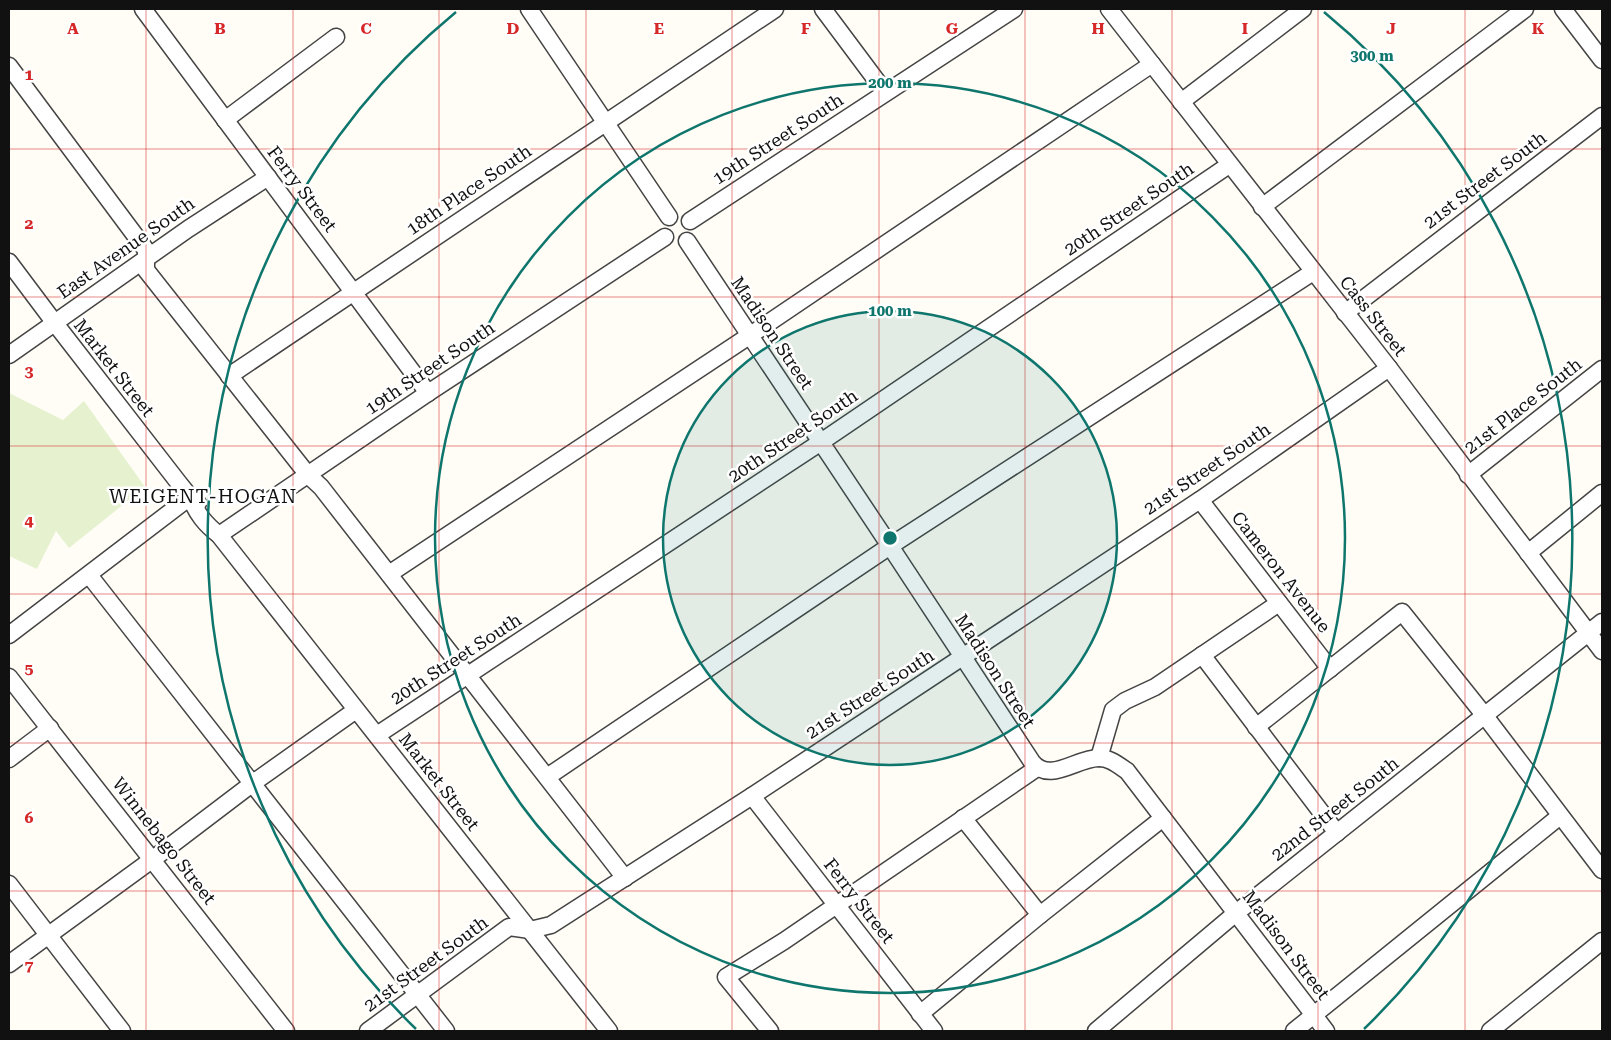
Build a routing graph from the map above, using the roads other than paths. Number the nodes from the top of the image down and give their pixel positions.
1 (143, 9) edge
2 (529, 9) edge
3 (774, 9) edge
4 (823, 9) edge
5 (1014, 9) edge
6 (1109, 9) edge
7 (1303, 9) edge
8 (1524, 9) edge
9 (1563, 9) edge
10 (336, 37) dead end
11 (1602, 60) edge
12 (1152, 64) junction
13 (9, 66) edge
14 (885, 92) junction
15 (1181, 102) junction
16 (1602, 116) edge
17 (225, 120) junction
18 (606, 122) junction
19 (1229, 165) junction
20 (268, 177) junction
21 (1262, 207) junction
22 (669, 217) junction
23 (690, 221) junction
24 (665, 237) junction
25 (687, 241) junction
26 (146, 259) junction
27 (9, 262) edge
28 (1313, 272) junction
29 (354, 292) junction
30 (1345, 313) junction
31 (54, 322) junction
32 (749, 336) junction
33 (9, 355) edge
34 (1389, 368) junction
35 (1602, 369) edge
36 (229, 376) junction
37 (428, 392) junction
38 (820, 442) junction
39 (308, 475) junction
40 (1468, 475) junction
41 (1602, 493) edge
42 (190, 497) junction
43 (1200, 500) junction
44 (219, 535) junction
45 (890, 546) junction
46 (1528, 553) junction
47 (89, 574) junction
48 (389, 574) junction
49 (1279, 603) junction
50 (1602, 622) edge
51 (1588, 633) junction
52 (9, 635) edge
53 (1602, 651) edge
54 (1202, 655) junction
55 (962, 657) junction
56 (1330, 669) junction
57 (468, 675) junction
58 (9, 677) edge
59 (356, 710) junction
60 (1485, 716) junction
61 (1256, 727) junction
62 (50, 728) junction
63 (376, 735) junction
64 (1099, 758) junction
65 (9, 759) edge
66 (1037, 768) junction
67 (547, 777) junction
68 (253, 784) junction
69 (752, 796) junction
70 (1560, 816) junction
71 (963, 818) junction
72 (1163, 818) junction
73 (1337, 833) junction
74 (153, 859) junction
75 (1602, 870) edge
76 (625, 878) junction
77 (9, 884) edge
78 (836, 905) junction
79 (1236, 913) junction
80 (1040, 915) junction
81 (530, 930) junction
82 (48, 936) junction
83 (1602, 941) edge
84 (9, 964) edge
85 (417, 995) junction
86 (920, 1014) junction
87 (1314, 1015) junction
88 (122, 1031) edge
89 (286, 1031) edge
90 (368, 1031) edge
91 (446, 1031) edge
92 (609, 1031) edge
93 (770, 1031) edge
94 (934, 1031) edge
95 (1096, 1031) edge
96 (1294, 1031) edge
97 (1326, 1031) edge
98 (1490, 1031) edge

1 - 17 street, Ferry Street
2 - 18 street
3 - 18 street, 18th Place South
4 - 14 street
5 - 14 street, 19th Street South
6 - 12 street, Cass Street
7 - 15 street
8 - 21 street
9 - 11 street
10 - 17 street
12 - 15 street, Cass Street
12 - 32 street
13 - 26 street
14 - 23 street, 19th Street South
15 - 19 street, Cass Street
16 - 30 street, 21st Street South
17 - 20 street, Ferry Street
18 - 22 street
18 - 29 street, 18th Place South
19 - 21 street, Cass Street
19 - 38 street, 20th Street South
20 - 26 street, East Avenue South
20 - 29 street, Ferry Street
21 - 28 street, Cass Street
22 - 23 street
22 - 24 street
23 - 25 street
24 - 25 street
24 - 37 street, 19th Street South
25 - 32 street, Madison Street
26 - 31 street, East Avenue South
26 - 36 street
27 - 31 street, Market Street
28 - 30 street, Cass Street
28 - 45 street
29 - 36 street, 18th Place South
29 - 37 street, Ferry Street
30 - 34 street, Cass Street
31 - 33 street, East Avenue South
31 - 42 street, Market Street
32 - 38 street, Madison Street
32 - 48 street
34 - 40 street, Cass Street
34 - 43 street, 21st Street South
35 - 40 street, 21st Place South
36 - 39 street
37 - 39 street, 19th Street South
38 - 45 street, Madison Street
38 - 57 street, 20th Street South
39 - 44 street, 19th Street South
39 - 48 street
40 - 46 street, Cass Street
41 - 46 street
42 - 44 street, Market Street
42 - 47 street
43 - 49 street, Cameron Avenue
43 - 55 street, 21st Street South
44 - 59 street, Market Street
45 - 55 street, Madison Street
45 - 67 street
46 - 51 street, Cass Street
47 - 52 street
47 - 68 street
48 - 57 street
49 - 54 street
49 - 56 street, Cameron Avenue
50 - 51 street, 22nd Street South
51 - 53 street, Cass Street
51 - 60 street, 22nd Street South
54 - 61 street
54 - 64 street
55 - 66 street, Madison Street
55 - 69 street, 21st Street South
56 - 60 street
56 - 61 street
57 - 63 street, 20th Street South
57 - 67 street
58 - 62 street, Winnebago Street
59 - 63 street, Market Street
59 - 68 street
60 - 70 street
60 - 73 street, 22nd Street South
61 - 73 street
62 - 65 street
62 - 74 street, Winnebago Street
63 - 81 street, Market Street
64 - 66 street
64 - 72 street, Madison Street
66 - 71 street
67 - 76 street
68 - 74 street
68 - 85 street
69 - 76 street, 21st Street South
69 - 78 street, Ferry Street
70 - 75 street
70 - 87 street
71 - 78 street
71 - 80 street
72 - 79 street, Madison Street
72 - 80 street
73 - 79 street, 22nd Street South
74 - 82 street
74 - 89 street, Winnebago Street
76 - 81 street, 21st Street South
77 - 82 street
78 - 86 street, Ferry Street
78 - 93 street
79 - 87 street, Madison Street
79 - 95 street, 22nd Street South
80 - 86 street
81 - 85 street, 21st Street South
81 - 92 street, Market Street
82 - 84 street
82 - 88 street
83 - 98 street
85 - 90 street, 21st Street South
85 - 91 street
86 - 94 street, Ferry Street
87 - 96 street
87 - 97 street, Madison Street

